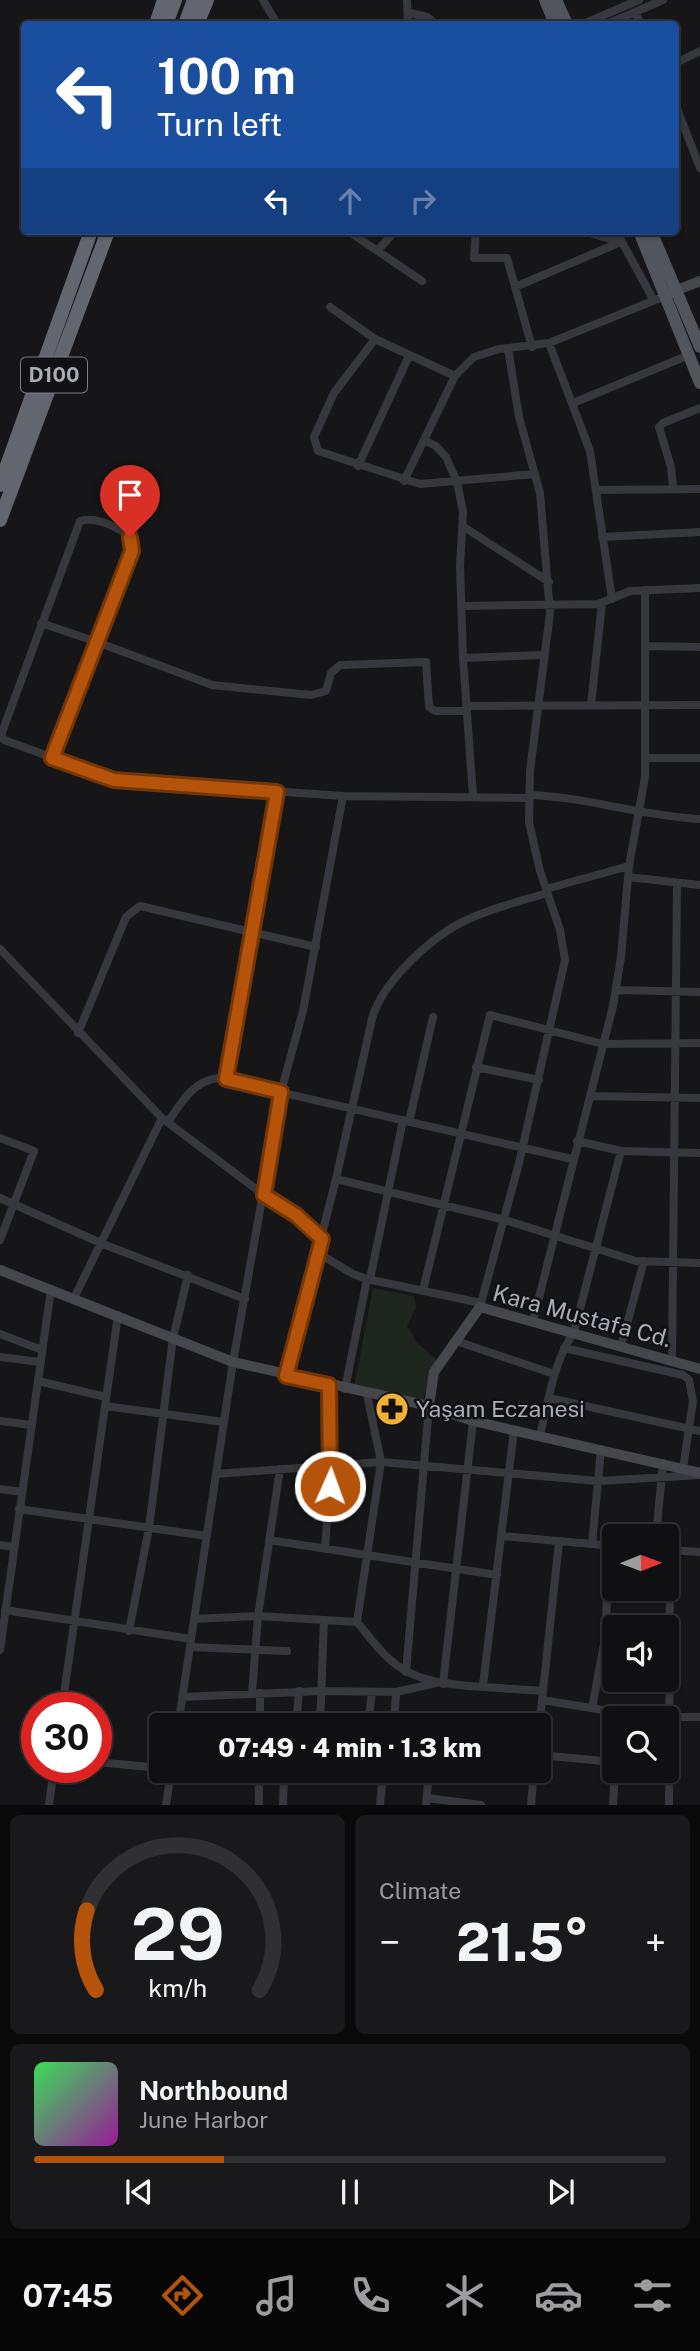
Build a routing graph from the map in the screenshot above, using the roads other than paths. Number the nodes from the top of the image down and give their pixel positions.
1 (164, 0) edge
2 (175, 0) edge
3 (194, 0) edge
4 (207, 0) edge
5 (263, 0) edge
6 (273, 0) edge
7 (407, 0) edge
8 (545, 0) edge
9 (556, 0) edge
10 (639, 0) edge
11 (663, 0) edge
12 (271, 11) junction
13 (635, 12) junction
14 (410, 13) junction
15 (157, 21) edge
16 (167, 21) edge
17 (186, 21) edge
18 (198, 21) edge
19 (275, 21) edge
20 (409, 21) edge
21 (433, 21) edge
22 (554, 21) edge
23 (566, 21) edge
24 (590, 21) edge
25 (614, 21) edge
26 (640, 21) edge
27 (700, 51) edge
28 (679, 62) edge
29 (679, 114) edge
30 (700, 168) edge
31 (90, 235) edge
32 (107, 235) edge
33 (354, 235) edge
34 (392, 235) edge
35 (476, 235) edge
36 (596, 235) edge
37 (618, 235) edge
38 (641, 235) edge
39 (652, 235) edge
40 (621, 242) junction
41 (378, 250) junction
42 (422, 281) dead end
43 (700, 281) edge
44 (515, 287) junction
45 (664, 295) junction
46 (330, 307) dead end
47 (375, 339) junction
48 (549, 343) junction
49 (532, 347) junction
50 (700, 347) edge
51 (508, 348) junction
52 (689, 355) junction
53 (409, 356) junction
54 (455, 376) junction
55 (700, 383) edge
56 (573, 402) junction
57 (700, 408) edge
58 (424, 440) junction
59 (358, 466) junction
60 (535, 474) junction
61 (404, 481) junction
62 (457, 482) junction
63 (0, 485) edge
64 (673, 488) junction
65 (700, 489) edge
66 (596, 490) junction
67 (0, 520) edge
68 (464, 527) junction
69 (700, 532) edge
70 (602, 537) junction
71 (549, 582) junction
72 (700, 588) edge
73 (645, 590) junction
74 (612, 599) junction
75 (602, 603) junction
76 (550, 604) junction
77 (463, 606) junction
78 (41, 623) junction
79 (97, 642) junction
80 (645, 646) junction
81 (700, 647) edge
82 (544, 655) junction
83 (463, 658) junction
84 (538, 705) junction
85 (591, 705) junction
86 (645, 705) junction
87 (700, 705) edge
88 (466, 708) junction
89 (52, 758) junction
90 (645, 758) junction
91 (700, 758) edge
92 (277, 792) junction
93 (343, 796) junction
94 (473, 796) junction
95 (529, 797) junction
96 (638, 814) junction
97 (700, 819) edge
98 (629, 866) junction
99 (628, 877) junction
100 (677, 884) junction
101 (700, 885) edge
102 (547, 891) junction
103 (252, 931) junction
104 (316, 947) junction
105 (0, 948) edge
106 (616, 990) junction
107 (677, 992) junction
108 (700, 992) edge
109 (433, 1017) dead end
110 (551, 1030) junction
111 (78, 1033) junction
112 (700, 1043) edge
113 (603, 1044) junction
114 (677, 1044) junction
115 (476, 1067) junction
116 (226, 1079) junction
117 (539, 1080) junction
118 (281, 1092) junction
119 (591, 1096) junction
120 (675, 1098) junction
121 (700, 1098) edge
122 (353, 1107) junction
123 (165, 1120) junction
124 (406, 1121) junction
125 (460, 1134) junction
126 (0, 1138) edge
127 (577, 1141) junction
128 (523, 1147) junction
129 (621, 1151) junction
130 (673, 1153) junction
131 (700, 1153) edge
132 (572, 1159) junction
133 (336, 1179) junction
134 (389, 1192) junction
135 (264, 1195) junction
136 (0, 1198) edge
137 (15, 1205) junction
138 (443, 1205) junction
139 (505, 1220) junction
140 (554, 1234) junction
141 (322, 1239) junction
142 (0, 1240) edge
143 (103, 1244) junction
144 (596, 1248) junction
145 (318, 1253) junction
146 (644, 1261) junction
147 (700, 1263) edge
148 (673, 1264) junction
149 (0, 1270) edge
150 (188, 1275) junction
151 (368, 1279) junction
152 (51, 1289) junction
153 (423, 1290) junction
154 (74, 1298) junction
155 (245, 1299) junction
156 (481, 1305) junction
157 (118, 1315) junction
158 (533, 1321) junction
159 (574, 1332) junction
160 (0, 1334) edge
161 (173, 1338) junction
162 (456, 1341) junction
163 (621, 1346) junction
164 (564, 1348) junction
165 (42, 1350) junction
166 (0, 1357) edge
167 (40, 1362) junction
168 (233, 1362) junction
169 (672, 1362) junction
170 (700, 1368) edge
171 (554, 1374) junction
172 (286, 1376) junction
173 (38, 1381) junction
174 (329, 1385) junction
175 (345, 1389) junction
176 (367, 1394) junction
177 (549, 1398) junction
178 (105, 1402) junction
179 (429, 1406) junction
180 (163, 1415) junction
181 (0, 1421) edge
182 (473, 1421) junction
183 (224, 1422) junction
184 (31, 1425) junction
185 (689, 1429) junction
186 (514, 1430) junction
187 (700, 1431) edge
188 (540, 1435) junction
189 (601, 1449) junction
190 (381, 1462) junction
191 (663, 1463) junction
192 (331, 1465) junction
193 (425, 1465) junction
194 (468, 1468) junction
195 (280, 1469) junction
196 (683, 1469) junction
197 (509, 1471) junction
198 (216, 1474) junction
199 (700, 1474) edge
200 (661, 1480) junction
201 (598, 1481) junction
202 (0, 1489) edge
203 (22, 1492) junction
204 (19, 1509) junction
205 (88, 1519) junction
206 (657, 1524) edge
207 (149, 1528) junction
208 (207, 1536) junction
209 (502, 1536) junction
210 (269, 1540) junction
211 (559, 1542) junction
212 (592, 1544) junction
213 (0, 1545) edge
214 (602, 1545) edge
215 (14, 1547) junction
216 (325, 1549) junction
217 (679, 1551) edge
218 (700, 1552) edge
219 (368, 1556) junction
220 (414, 1564) junction
221 (456, 1570) junction
222 (497, 1576) junction
223 (3, 1613) edge
224 (258, 1616) junction
225 (194, 1619) junction
226 (324, 1620) junction
227 (75, 1622) junction
228 (357, 1622) junction
229 (129, 1631) junction
230 (191, 1643) junction
231 (0, 1650) edge
232 (255, 1650) junction
233 (287, 1651) dead end
234 (602, 1667) edge
235 (406, 1672) junction
236 (440, 1684) junction
237 (483, 1685) junction
238 (299, 1691) junction
239 (323, 1691) junction
240 (64, 1692) edge
241 (372, 1692) junction
242 (396, 1692) junction
243 (256, 1693) junction
244 (542, 1696) junction
245 (183, 1697) junction
246 (592, 1708) junction
247 (602, 1711) edge
248 (180, 1713) edge
249 (258, 1713) edge
250 (297, 1713) edge
251 (321, 1713) edge
252 (370, 1713) edge
253 (395, 1713) edge
254 (540, 1713) edge
255 (679, 1716) edge
256 (700, 1717) edge
257 (551, 1756) edge
258 (602, 1761) edge
259 (112, 1763) edge
260 (149, 1767) edge
261 (52, 1783) edge
262 (169, 1783) edge
263 (259, 1783) edge
264 (284, 1783) edge
265 (385, 1783) edge
266 (428, 1783) edge
267 (533, 1783) edge
268 (614, 1783) edge
269 (668, 1783) edge
270 (427, 1801) edge
271 (49, 1805) edge
272 (166, 1805) edge
273 (259, 1805) edge
274 (283, 1805) edge
275 (380, 1805) edge
276 (481, 1805) edge
277 (531, 1805) edge
278 (613, 1805) edge
279 (668, 1805) edge

1 - 15 highway
2 - 16 highway
3 - 17 highway
4 - 18 highway
5 - 12 street
6 - 12 street
7 - 14 street
8 - 22 main road
9 - 23 main road
10 - 24 street
11 - 13 street
12 - 19 street
13 - 25 street
13 - 26 street
14 - 20 street
14 - 21 street
27 - 28 street
29 - 30 street
31 - 63 highway, D100
32 - 67 highway, D100
33 - 41 street
34 - 41 street
35 - 44 street
36 - 40 street
37 - 40 street
38 - 45 main road
39 - 45 main road
40 - 44 street
40 - 45 street
41 - 42 street
43 - 45 street
44 - 49 street
45 - 48 street
45 - 50 main road
45 - 52 main road
46 - 47 street
47 - 53 street
47 - 59 street
48 - 49 street
48 - 56 street
49 - 51 street
51 - 54 street
51 - 60 street
52 - 55 main road
52 - 56 street
53 - 54 street
53 - 59 street
54 - 58 street
56 - 66 street
57 - 64 street
58 - 61 street
58 - 62 street
59 - 61 street
60 - 62 street
60 - 71 street
61 - 62 street
62 - 68 street
64 - 65 street
64 - 66 street
66 - 70 street
68 - 71 street
68 - 77 street
69 - 70 street
70 - 74 street
71 - 76 street
72 - 73 street
73 - 74 street
73 - 80 street
74 - 75 street
75 - 76 street
75 - 85 street
76 - 77 street
76 - 82 street
77 - 83 street
78 - 79 street
78 - 79 street
78 - 89 street
79 - 88 street
79 - 89 street
80 - 81 street
80 - 86 street
82 - 83 street
82 - 84 street
83 - 88 street
84 - 85 street
84 - 88 street
84 - 95 street
85 - 86 street
86 - 87 street
86 - 90 street
88 - 94 street
89 - 92 street
90 - 91 street
90 - 96 street
92 - 93 street
92 - 103 street
93 - 94 street
93 - 104 street
94 - 95 street
95 - 96 street
95 - 102 street
96 - 97 street
96 - 98 street
98 - 99 street
98 - 102 street
99 - 100 street
99 - 106 street
100 - 101 street
100 - 107 street
102 - 110 street
102 - 122 street
103 - 104 street
103 - 111 street
103 - 116 street
104 - 118 street
105 - 111 street
106 - 107 street
106 - 113 street
107 - 108 street
107 - 114 street
109 - 124 street
110 - 113 street
110 - 115 street
110 - 117 street
111 - 123 street
112 - 114 street
113 - 114 street
113 - 119 street
114 - 120 street
115 - 117 street
115 - 125 street
116 - 118 street
116 - 123 street
117 - 128 street
118 - 122 street
118 - 135 street
119 - 120 street
119 - 127 street
120 - 121 street
120 - 130 street
122 - 124 street
122 - 133 street
123 - 135 street
123 - 143 street
124 - 125 street
124 - 134 street
125 - 128 street
125 - 138 street
126 - 137 street
127 - 129 street
127 - 132 street
128 - 132 street
128 - 139 street
129 - 130 street
129 - 144 street
130 - 131 street
130 - 148 street
132 - 140 street
133 - 134 street
133 - 141 street
134 - 138 street
134 - 151 street
135 - 141 street
135 - 155 street
136 - 137 street
137 - 142 street
137 - 143 street
138 - 139 street
138 - 153 street
139 - 140 street
139 - 156 street
140 - 144 street
140 - 158 street
141 - 145 street
143 - 150 street
143 - 154 street
144 - 146 street
144 - 159 street
145 - 151 street
145 - 172 street
146 - 148 street
146 - 163 street
147 - 148 street
148 - 169 street
149 - 152 street
150 - 155 street
150 - 161 street
151 - 153 street
151 - 175 street
152 - 154 street
152 - 165 street
153 - 156 street
154 - 157 street
155 - 168 street
156 - 158 street, Kara Mustafa Cd.
156 - 162 street, Kara Mustafa Cd.
157 - 161 street
157 - 178 street
158 - 159 street, Kara Mustafa Cd.
159 - 163 street, Kara Mustafa Cd.
159 - 164 street
160 - 165 street
161 - 168 street
161 - 180 street
162 - 171 street
162 - 179 street, Kara Mustafa Cd.
163 - 169 street, Kara Mustafa Cd.
164 - 171 street
164 - 185 street
165 - 167 street
166 - 167 street
167 - 173 street
168 - 172 street
168 - 183 street
169 - 170 street, Kara Mustafa Cd.
171 - 177 street
172 - 174 street
173 - 178 street
173 - 184 street
174 - 175 street
174 - 192 street
175 - 176 street
176 - 179 street
176 - 190 street
177 - 185 street
177 - 188 street
178 - 180 street
178 - 205 street
179 - 182 street
179 - 193 street
180 - 183 street
180 - 207 street
181 - 184 street
182 - 186 street
182 - 194 street
183 - 198 street
184 - 203 street
185 - 187 street
185 - 196 street
186 - 188 street
186 - 197 street
188 - 189 street
189 - 191 street
189 - 201 street
190 - 192 street
190 - 193 street
190 - 219 street
191 - 196 street
191 - 200 street
192 - 195 street
192 - 216 street
193 - 194 street
193 - 220 street
194 - 197 street
194 - 221 street
195 - 198 street
195 - 210 street
196 - 199 street
197 - 201 street
197 - 209 street
198 - 208 street
199 - 200 street
200 - 201 street
200 - 206 street
201 - 212 street
202 - 203 street
203 - 204 street
204 - 205 street
204 - 215 street
205 - 207 street
205 - 227 street
207 - 208 street
207 - 229 street
208 - 225 street
209 - 211 street
209 - 222 street
210 - 216 street
210 - 224 street
211 - 212 street
211 - 244 street
212 - 214 street
213 - 215 street
215 - 223 street
216 - 219 street
217 - 218 street
219 - 220 street
219 - 228 street
220 - 221 street
220 - 235 street
221 - 222 street
221 - 236 street
222 - 237 street
223 - 227 street
223 - 231 street
224 - 225 street
224 - 226 street
224 - 232 street
225 - 230 street
226 - 228 street
226 - 239 street
227 - 229 street
227 - 240 street
228 - 235 street
229 - 230 street
230 - 232 street
230 - 245 street
232 - 233 street
232 - 243 street
234 - 246 street
235 - 236 street
236 - 237 street
236 - 242 street
237 - 244 street
238 - 239 street
238 - 243 street
238 - 250 street
239 - 241 street
239 - 251 street
241 - 242 street
241 - 252 street
242 - 253 street
243 - 245 street
243 - 249 street
244 - 246 street
244 - 254 street
245 - 248 street
246 - 247 street
255 - 256 street
257 - 258 street
259 - 260 street
261 - 271 street
262 - 272 street
263 - 273 street
264 - 274 street
265 - 275 street
266 - 270 street
267 - 277 street
268 - 278 street
269 - 279 street
270 - 276 street

